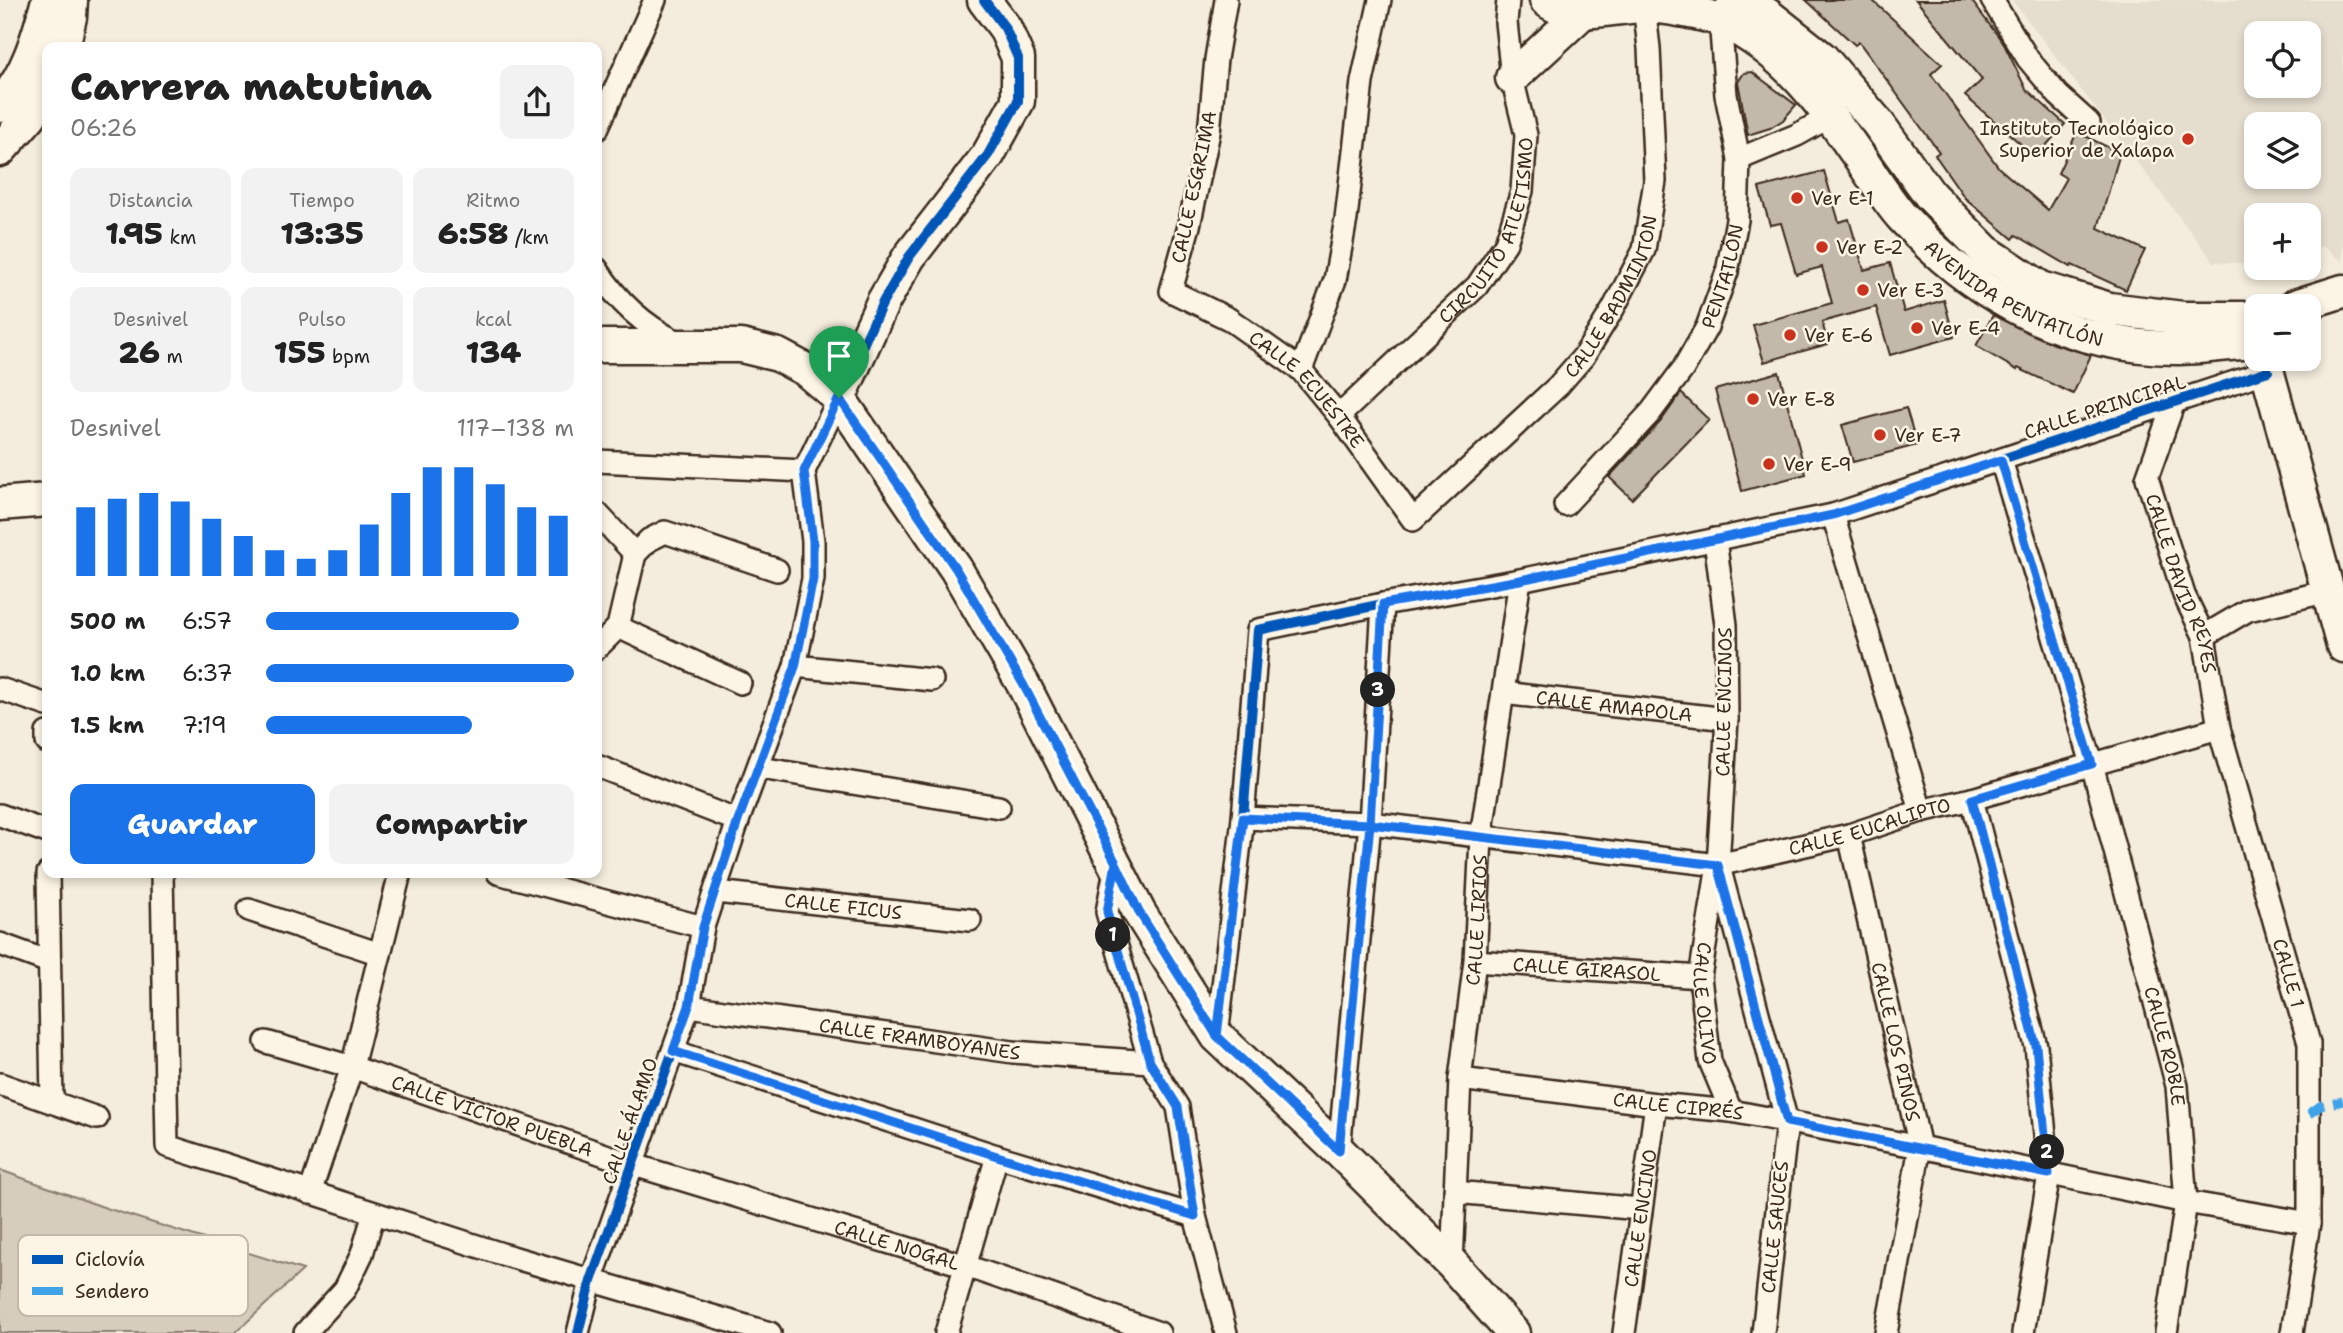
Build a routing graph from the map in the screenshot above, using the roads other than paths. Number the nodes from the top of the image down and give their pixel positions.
1 (48, 0) edge
2 (71, 0) edge
3 (655, 0) edge
4 (984, 0) edge
5 (1226, 0) edge
6 (1380, 0) edge
7 (1508, 0) edge
8 (1546, 0) edge
9 (1745, 0) edge
10 (1992, 0) edge
11 (1644, 6) junction
12 (1725, 10) edge
13 (1583, 12) junction
14 (64, 42) edge
15 (1511, 78) junction
16 (42, 93) edge
17 (0, 106) edge
18 (1831, 116) junction
19 (602, 118) edge
20 (2089, 123) dead end
21 (0, 150) edge
22 (1739, 159) junction
23 (602, 276) edge
24 (1171, 291) joint
25 (2343, 291) edge
26 (2321, 298) edge
27 (2244, 326) edge
28 (2244, 330) edge
29 (602, 346) edge
30 (685, 346) junction
31 (1301, 370) junction
32 (2251, 371) edge
33 (2267, 371) edge
34 (839, 398) junction
35 (2174, 402) junction
36 (1339, 416) junction
37 (2001, 460) junction
38 (602, 461) edge
39 (804, 471) junction
40 (42, 500) edge
41 (0, 504) edge
42 (1565, 505) dead end
43 (1833, 515) junction
44 (602, 518) edge
45 (1413, 520) joint
46 (1715, 539) junction
47 (635, 554) junction
48 (777, 570) dead end
49 (1520, 580) junction
50 (2316, 594) junction
51 (1383, 604) junction
52 (618, 627) junction
53 (2204, 636) junction
54 (602, 643) edge
55 (2343, 646) edge
56 (795, 667) junction
57 (932, 680) dead end
58 (740, 683) dead end
59 (0, 689) edge
60 (1503, 693) junction
61 (42, 703) edge
62 (1727, 719) junction
63 (2219, 728) junction
64 (2092, 764) junction
65 (602, 768) edge
66 (760, 768) junction
67 (1972, 799) junction
68 (999, 807) dead end
69 (1921, 811) junction
70 (0, 815) edge
71 (1243, 818) junction
72 (738, 821) junction
73 (1370, 824) junction
74 (42, 830) edge
75 (1849, 835) junction
76 (1481, 837) junction
77 (1116, 863) junction
78 (1718, 865) junction
79 (48, 878) edge
80 (162, 878) edge
81 (399, 878) edge
82 (517, 878) edge
83 (716, 892) junction
84 (249, 910) dead end
85 (970, 920) dead end
86 (703, 927) junction
87 (0, 944) edge
88 (380, 954) junction
89 (1475, 961) junction
90 (49, 962) junction
91 (1700, 977) junction
92 (689, 1006) junction
93 (1217, 1036) junction
94 (266, 1042) dead end
95 (673, 1051) junction
96 (1150, 1062) junction
97 (352, 1067) junction
98 (1460, 1079) junction
99 (0, 1084) edge
100 (52, 1102) junction
101 (1656, 1104) junction
102 (1731, 1111) junction
103 (97, 1118) dead end
104 (1787, 1122) junction
105 (1920, 1147) junction
106 (1339, 1151) junction
107 (997, 1156) junction
108 (634, 1165) junction
109 (2049, 1174) junction
110 (1455, 1192) junction
111 (310, 1193) junction
112 (2186, 1202) junction
113 (1640, 1209) junction
114 (374, 1213) junction
115 (1195, 1216) junction
116 (2309, 1223) junction
117 (1452, 1264) junction
118 (966, 1266) junction
119 (592, 1281) junction
120 (312, 1331) edge
121 (578, 1333) edge
122 (770, 1333) edge
123 (946, 1333) edge
124 (1159, 1333) edge
125 (1226, 1333) edge
126 (1513, 1333) edge
127 (1624, 1333) edge
128 (1763, 1333) edge
129 (1886, 1333) edge
130 (2023, 1333) edge
131 (2166, 1333) edge
132 (2292, 1333) edge

1 - 17 street
2 - 14 street
3 - 19 street
4 - 34 street
5 - 24 street, CALLE ESGRIMA
6 - 31 street
7 - 15 street, CIRCUITO ATLETISMO
8 - 13 street, AVENIDA PENTATLÓN
9 - 27 street, AVENIDA PENTATLÓN
10 - 20 street
11 - 12 street, AVENIDA PENTATLÓN
11 - 13 street, AVENIDA PENTATLÓN
11 - 45 street, CALLE BADMINTON
12 - 18 street, AVENIDA PENTATLÓN
12 - 22 street, PENTATLÓN
13 - 15 street
15 - 36 street, CIRCUITO ATLETISMO
16 - 21 street
18 - 22 street
18 - 28 street, AVENIDA PENTATLÓN
22 - 42 street, PENTATLÓN
23 - 30 street
24 - 31 street, CALLE ECUESTRE
25 - 26 street
29 - 30 street
30 - 34 street
31 - 36 street, CALLE ECUESTRE
32 - 35 street, CALLE PRINCIPAL
33 - 50 street
34 - 39 street
34 - 77 street
35 - 37 street, CALLE PRINCIPAL
35 - 53 street, CALLE DAVID REYES
36 - 45 street, CALLE ECUESTRE
37 - 43 street, CALLE PRINCIPAL
37 - 64 street, CALLE ROBLE
38 - 39 street
39 - 56 street, CALLE ÁLAMO
40 - 41 street
43 - 46 street, CALLE PRINCIPAL
43 - 69 street
44 - 47 street
46 - 49 street, CALLE PRINCIPAL
46 - 62 street, CALLE ENCINOS
47 - 48 street
47 - 52 street
49 - 51 street, CALLE PRINCIPAL
49 - 60 street, CALLE LIRIOS
50 - 53 street
50 - 55 street
51 - 71 street, CALLE PRINCIPAL
51 - 73 street
52 - 54 street
52 - 58 street
53 - 63 street, CALLE DAVID REYES
56 - 57 street
56 - 66 street, CALLE ÁLAMO
59 - 61 street
60 - 62 street, CALLE AMAPOLA
60 - 76 street, CALLE LIRIOS
62 - 78 street, CALLE ENCINOS
63 - 64 street, CALLE EUCALIPTO
63 - 116 street, CALLE 1
64 - 67 street, CALLE EUCALIPTO
64 - 112 street, CALLE ROBLE
65 - 72 street
66 - 68 street
66 - 72 street, CALLE ÁLAMO
67 - 69 street, CALLE EUCALIPTO
67 - 109 street
69 - 75 street, CALLE EUCALIPTO
70 - 74 street
71 - 73 street, CALLE EUCALIPTO
71 - 93 street
72 - 83 street, CALLE ÁLAMO
73 - 76 street, CALLE EUCALIPTO
73 - 106 street
75 - 78 street, CALLE EUCALIPTO
75 - 105 street, CALLE LOS PINOS
76 - 78 street, CALLE EUCALIPTO
76 - 89 street, CALLE LIRIOS
77 - 93 street
77 - 96 street
78 - 91 street, CALLE OLIVO
78 - 104 street, CALLE OLIVO
79 - 90 street
80 - 111 street
81 - 88 street
82 - 86 street
83 - 85 street, CALLE FICUS
83 - 86 street, CALLE ÁLAMO
84 - 88 street
86 - 92 street, CALLE ÁLAMO
87 - 90 street
88 - 97 street
89 - 91 street, CALLE GIRASOL
89 - 98 street, CALLE LIRIOS
90 - 100 street
91 - 102 street, CALLE OLIVO
92 - 95 street, CALLE ÁLAMO
92 - 96 street, CALLE FRAMBOYANES
93 - 106 street
94 - 97 street, CALLE VÍCTOR PUEBLA
95 - 107 street
95 - 108 street, CALLE ÁLAMO
96 - 115 street
97 - 108 street, CALLE VÍCTOR PUEBLA
97 - 111 street
98 - 101 street, CALLE CIPRÉS
98 - 110 street, CALLE LIRIOS
99 - 100 street
100 - 103 street
101 - 102 street, CALLE CIPRÉS
101 - 113 street, CALLE ENCINO
102 - 104 street, CALLE CIPRÉS
104 - 105 street, CALLE CIPRÉS
104 - 128 street, CALLE SAUCES
105 - 109 street, CALLE CIPRÉS
105 - 129 street, CALLE LOS PINOS
106 - 117 street
107 - 115 street
107 - 118 street
108 - 118 street, CALLE NOGAL
108 - 119 street, CALLE ÁLAMO
109 - 112 street, CALLE CIPRÉS
109 - 130 street
110 - 113 street
110 - 117 street, CALLE LIRIOS
111 - 114 street
112 - 116 street, CALLE CIPRÉS
112 - 131 street, CALLE ROBLE
113 - 127 street, CALLE ENCINO
114 - 119 street
114 - 120 street
115 - 125 street
116 - 132 street, CALLE 1
117 - 126 street
118 - 123 street
118 - 124 street, CALLE NOGAL
119 - 121 street, CALLE ÁLAMO
119 - 122 street

